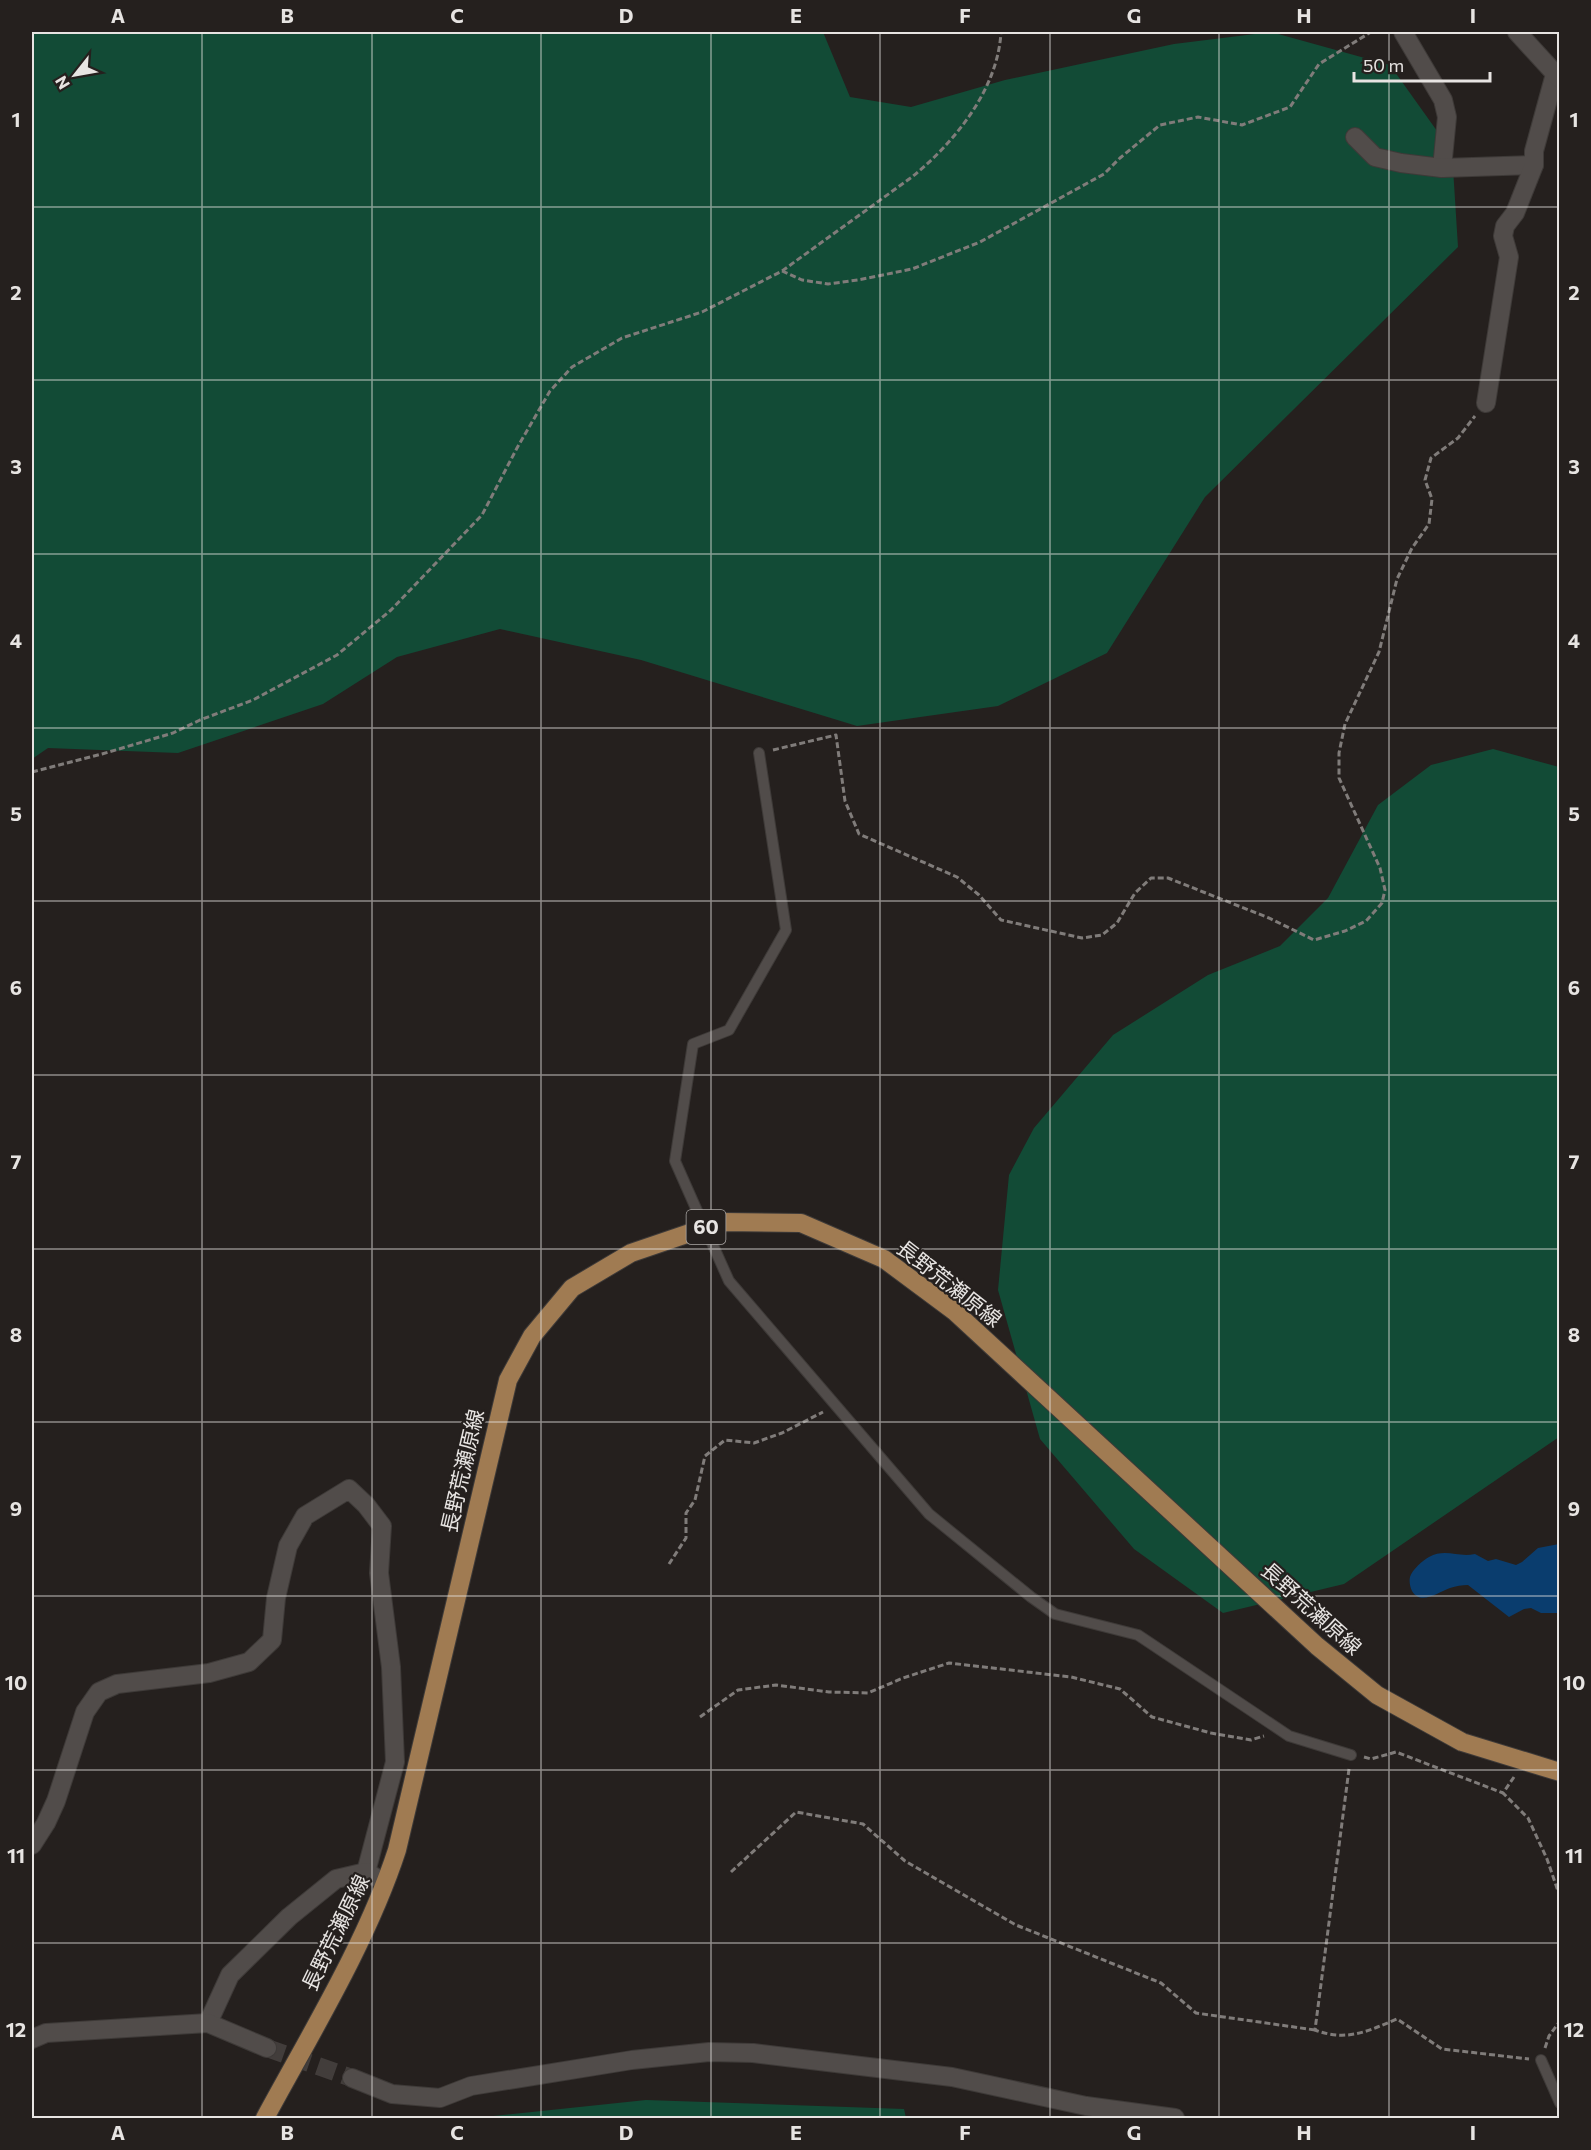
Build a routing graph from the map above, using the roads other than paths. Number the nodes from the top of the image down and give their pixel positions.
1 (1403, 32) edge
2 (1517, 32) edge
3 (1557, 76) edge
4 (1355, 136) dead end
5 (1534, 165) junction
6 (1442, 168) junction
7 (1486, 403) road end
8 (759, 753) road end
9 (698, 1213) dead end
10 (712, 1243) dead end
11 (1351, 1755) road end
12 (1560, 1772) edge
13 (32, 1845) edge
14 (366, 1872) junction
15 (387, 1883) junction
16 (208, 2022) junction
17 (36, 2032) edge
18 (267, 2048) tunnel mouth
19 (1541, 2060) road end
20 (352, 2078) tunnel mouth
21 (1560, 2103) edge
22 (265, 2118) edge
23 (1175, 2118) edge

1 - 6 street
2 - 3 street
3 - 5 street
4 - 6 street
5 - 6 street
5 - 7 street
8 - 9 lane
10 - 11 lane
12 - 15 main road, 長野荒瀬原線 / 60
13 - 14 street
14 - 15 street
14 - 16 street
15 - 22 main road, 長野荒瀬原線 / 60
16 - 17 street
16 - 18 street
19 - 21 lane
20 - 23 street

